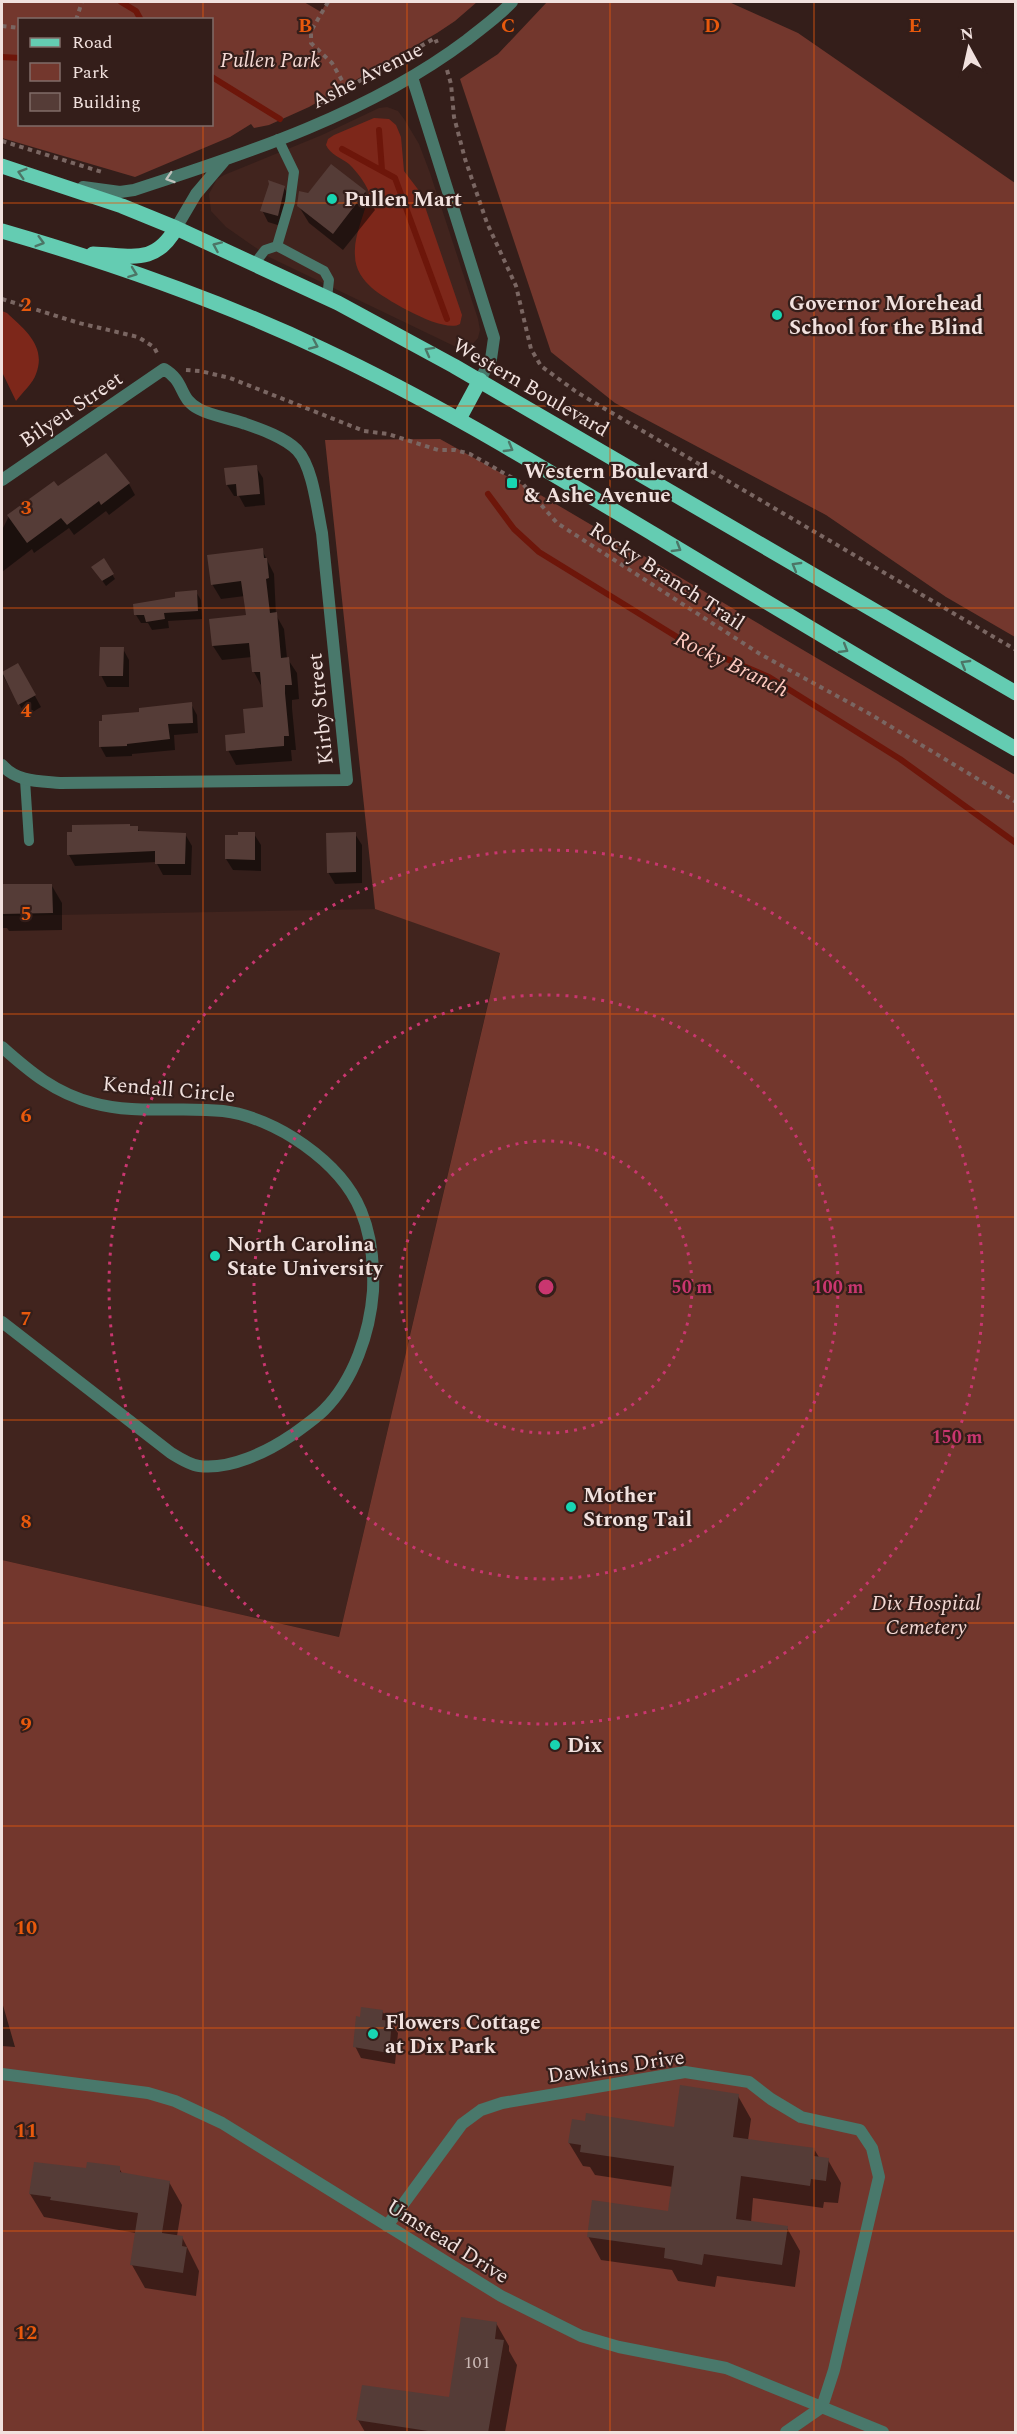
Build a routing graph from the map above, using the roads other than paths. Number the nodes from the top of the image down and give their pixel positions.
1 (512, 2) edge
2 (412, 76) junction
3 (278, 140) junction
4 (225, 160) junction
5 (2, 166) edge
6 (52, 182) junction
7 (176, 228) junction
8 (2, 231) edge
9 (278, 246) junction
10 (78, 253) junction
11 (255, 264) junction
12 (327, 298) junction
13 (164, 369) joint
14 (480, 380) junction
15 (459, 419) junction
16 (2, 480) edge
17 (1016, 693) edge
18 (1016, 748) edge
19 (2, 765) edge
20 (25, 780) junction
21 (29, 841) dead end
22 (2, 1047) edge
23 (2, 1322) edge
24 (2, 2074) edge
25 (387, 2226) junction
26 (822, 2407) junction
27 (786, 2433) edge
28 (883, 2433) edge

1 - 2 street, Ashe Avenue
2 - 3 street, Ashe Avenue
2 - 14 street
3 - 4 street, Ashe Avenue
3 - 9 lane
4 -> 6 street, Ashe Avenue
4 - 7 street, Ashe Avenue
6 -> 5 main road, Western Boulevard
6 - 7 main road, Western Boulevard
7 - 10 main road
11 -> 7 main road, Western Boulevard
8 -> 10 main road
9 - 11 lane
9 - 12 lane
10 -> 15 main road
11 - 12 main road, Western Boulevard
14 -> 12 main road, Western Boulevard
13 - 16 street, Bilyeu Street
13 - 20 street, Kirby Street
14 - 15 main road
17 -> 14 main road, Western Boulevard
15 -> 18 main road
19 - 20 street, Kirby Street
20 - 21 lane
22 - 23 street, Kendall Circle
24 - 25 street, Umstead Drive
25 - 26 street, Umstead Drive
25 - 26 street, Dawkins Drive
26 - 27 street
26 - 28 street, Umstead Drive

